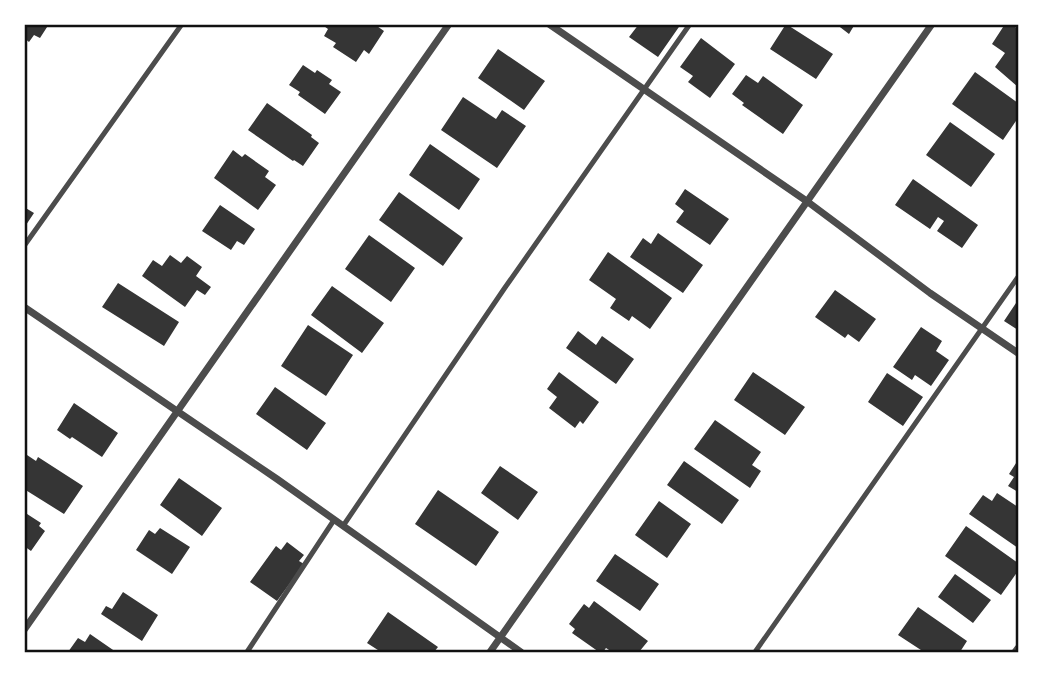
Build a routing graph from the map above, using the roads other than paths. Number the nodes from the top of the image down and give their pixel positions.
1 (182, 24) edge
2 (449, 24) edge
3 (549, 24) edge
4 (690, 24) edge
5 (932, 24) edge
6 (645, 90) junction
7 (808, 202) junction
8 (24, 246) edge
9 (1018, 277) edge
10 (24, 307) edge
11 (982, 329) junction
12 (1018, 353) edge
13 (178, 413) junction
14 (334, 520) junction
15 (343, 526) junction
16 (24, 630) edge
17 (500, 638) junction
18 (1018, 648) edge
19 (247, 653) edge
20 (489, 653) edge
21 (521, 653) edge
22 (755, 653) edge
23 (1015, 653) edge

1 - 8 lane
2 - 13 street
3 - 6 street
4 - 6 lane
5 - 7 street
6 - 7 street
6 - 15 lane
7 - 11 street
7 - 17 street
9 - 11 lane
10 - 13 street
11 - 12 street
11 - 22 lane
13 - 14 street
13 - 16 street
14 - 15 street
14 - 19 lane
15 - 17 street
17 - 20 street
17 - 21 street
18 - 23 street

